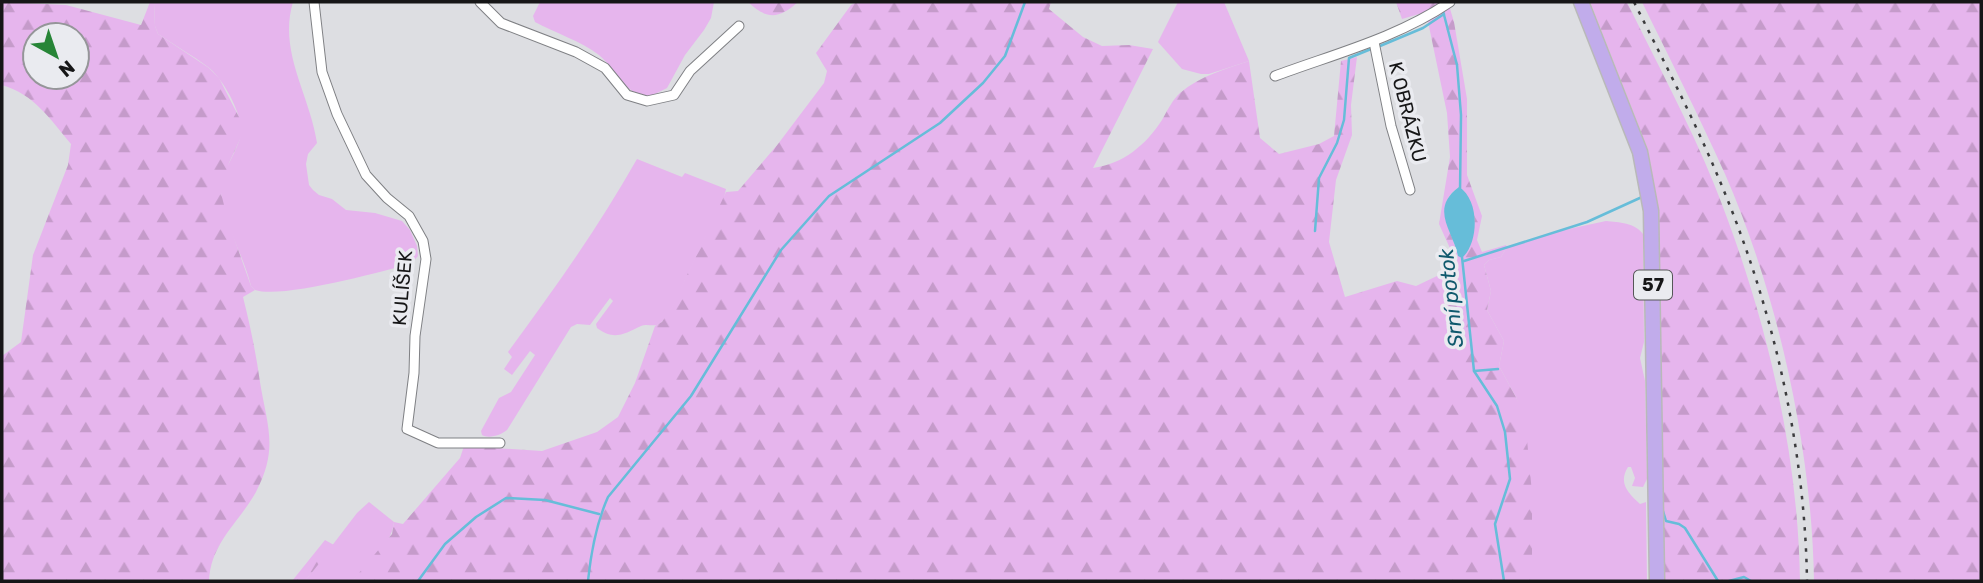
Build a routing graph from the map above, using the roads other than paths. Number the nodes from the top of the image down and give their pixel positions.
1 (314, 2) edge
2 (480, 2) edge
3 (1581, 2) edge
4 (1445, 5) edge
5 (739, 26) dead end
6 (1374, 42) junction
7 (1275, 76) dead end
8 (1410, 190) dead end
9 (500, 443) dead end
10 (1657, 581) edge

1 - 9 street, KULÍŠEK
2 - 5 street
3 - 10 main road, 57
4 - 6 street, K OBRÁZKU
6 - 7 street, K OBRÁZKU
6 - 8 street, K OBRÁZKU

